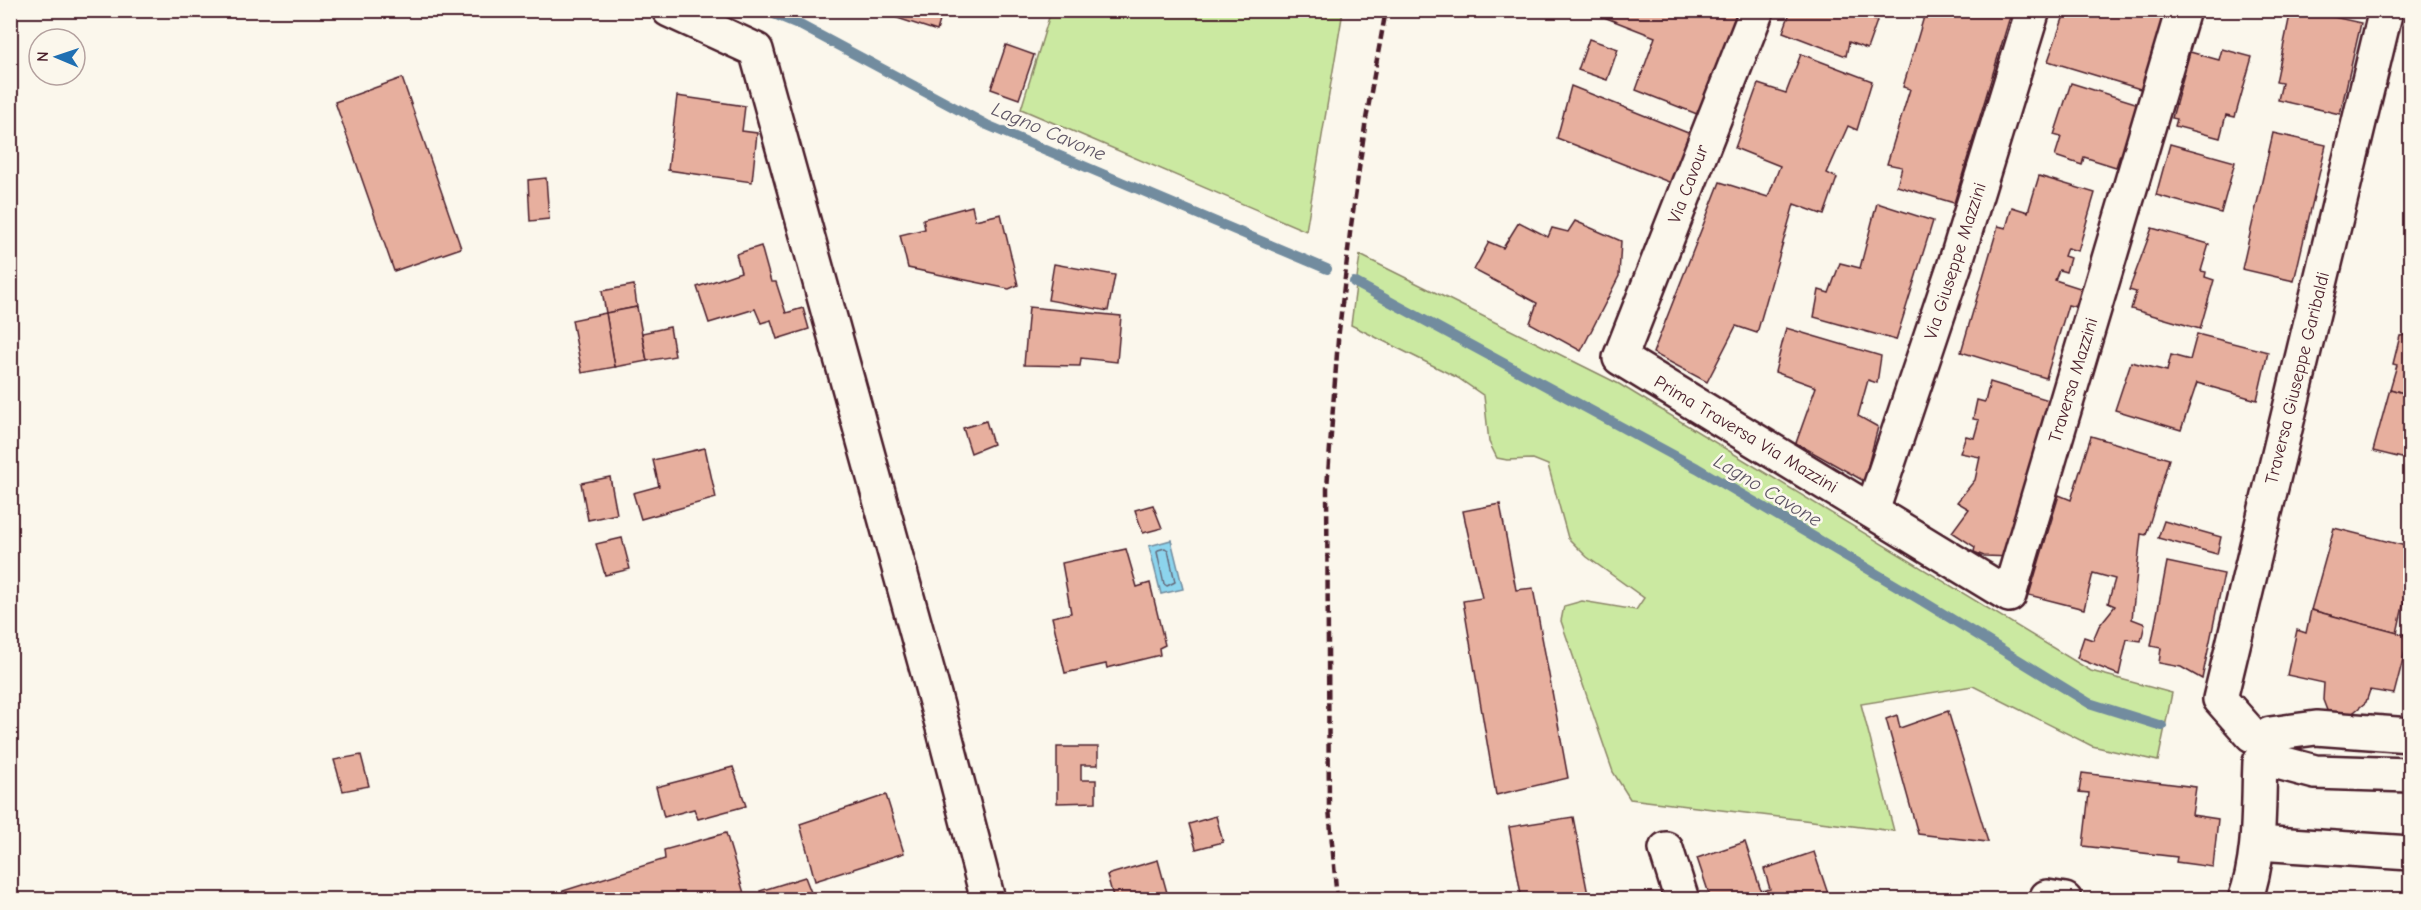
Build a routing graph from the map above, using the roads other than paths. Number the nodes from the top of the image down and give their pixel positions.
1 (669, 10) edge
2 (1756, 10) edge
3 (2033, 10) edge
4 (2183, 10) edge
5 (2386, 10) edge
6 (1620, 357) joint
7 (1872, 511) junction
8 (2410, 735) edge
9 (2263, 748) junction
10 (2410, 775) edge
11 (2258, 843) junction
12 (1666, 849) dead end
13 (2410, 853) edge
14 (988, 900) edge
15 (1682, 900) edge
16 (2245, 900) edge

1 - 14 street
2 - 6 street, Via Cavour
3 - 7 street, Via Giuseppe Mazzini
4 - 7 street, Traversa Mazzini
5 - 9 street, Traversa Giuseppe Garibaldi
6 - 7 street, Prima Traversa Via Mazzini
8 - 9 street
9 - 10 street
9 - 11 street
11 - 13 street
11 - 16 street
12 - 15 street

